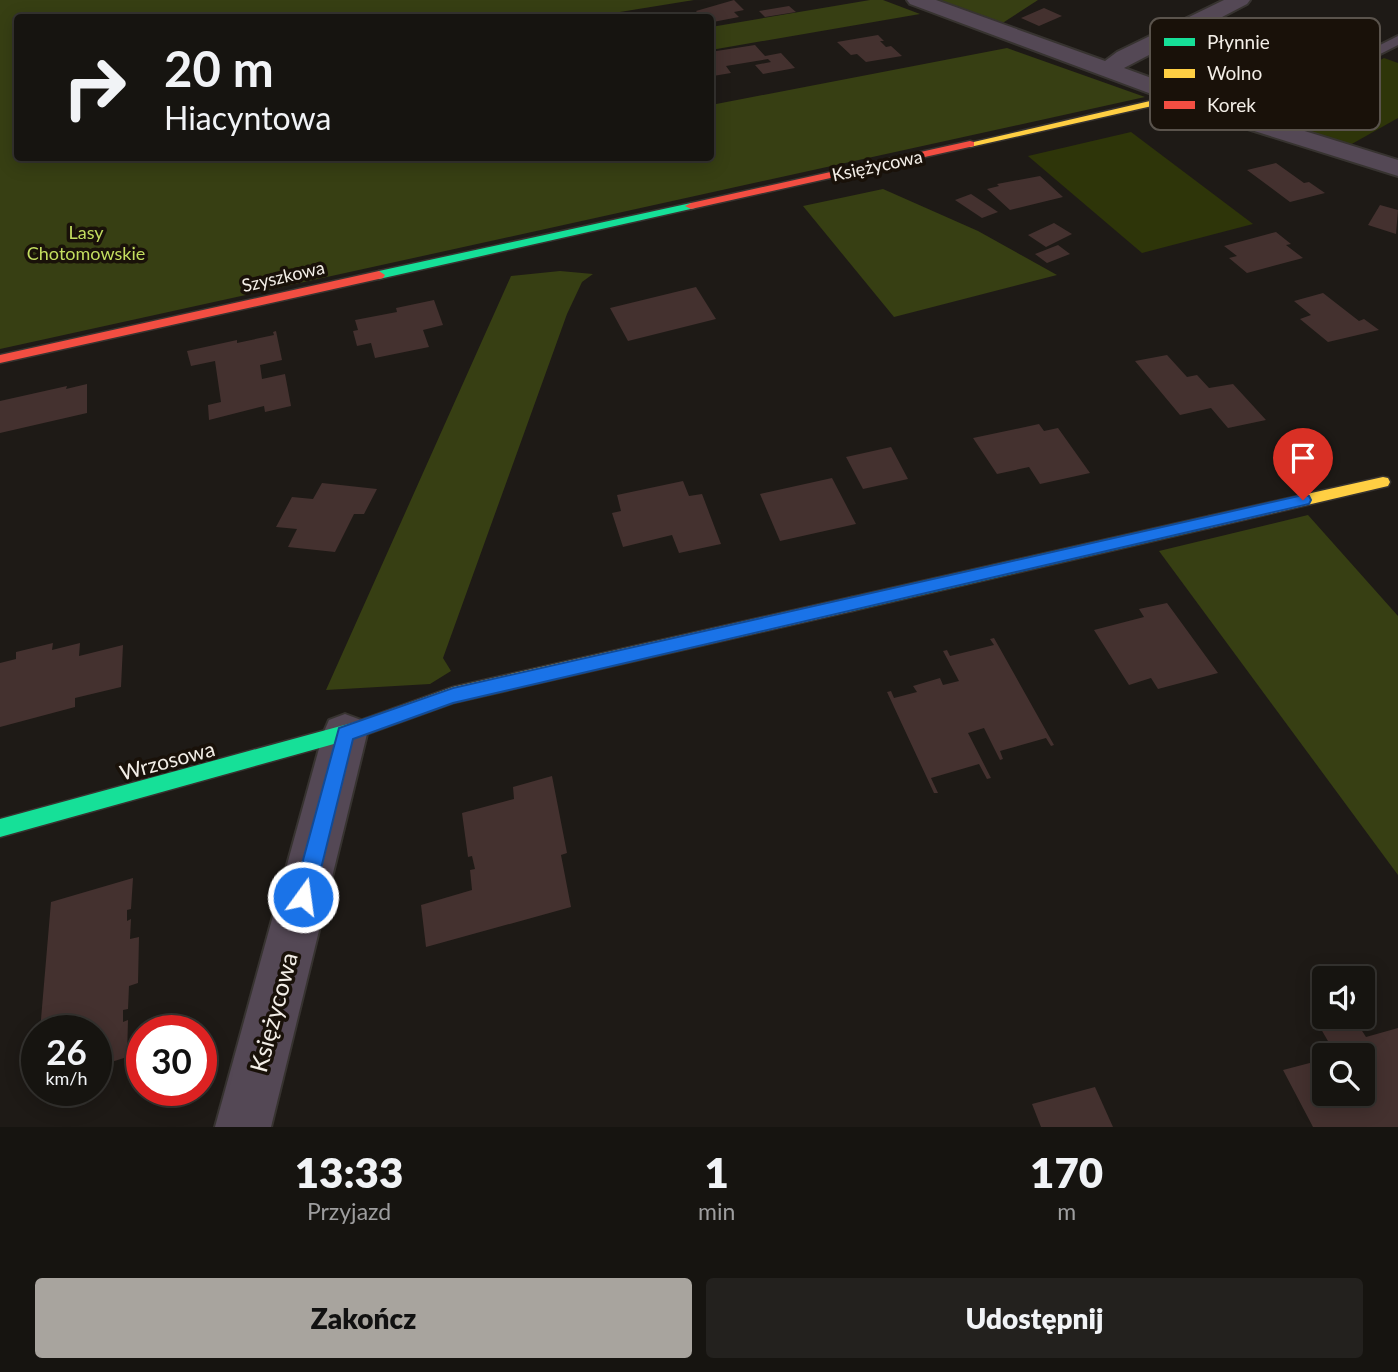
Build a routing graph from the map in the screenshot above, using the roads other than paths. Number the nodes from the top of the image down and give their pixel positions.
1 (917, 0) edge
2 (1240, 0) edge
3 (1204, 18) edge
4 (1398, 40) edge
5 (1150, 45) edge
6 (1380, 49) edge
7 (1106, 71) junction
8 (1150, 86) edge
9 (1150, 104) edge
10 (1276, 130) edge
11 (1398, 168) edge
12 (575, 232) joint
13 (0, 359) edge
14 (1383, 482) dead end
15 (345, 734) junction
16 (0, 828) edge
17 (243, 1127) edge

1 - 7 street
2 - 3 street
4 - 6 lane
5 - 7 street
7 - 8 street
9 - 12 street, Księżycowa
10 - 11 street
12 - 13 street, Szyszkowa
14 - 15 street, Wrzosowa
15 - 16 street, Wrzosowa
15 - 17 street, Księżycowa

